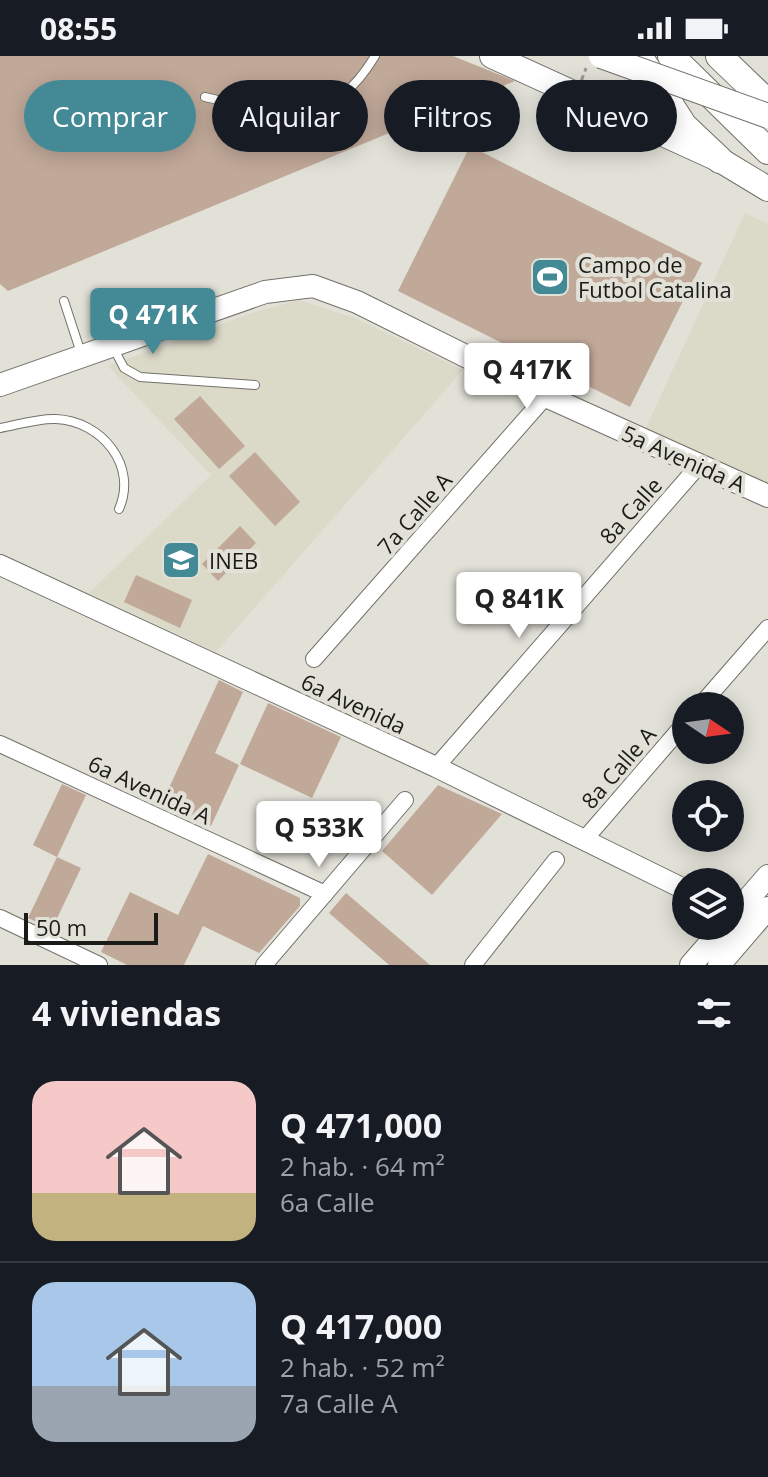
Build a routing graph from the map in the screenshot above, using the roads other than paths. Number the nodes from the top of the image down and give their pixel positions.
1 (375, 56) edge
2 (492, 56) edge
3 (639, 56) edge
4 (671, 56) edge
5 (719, 56) edge
6 (595, 58) edge
7 (205, 97) dead end
8 (768, 103) edge
9 (768, 116) edge
10 (768, 151) edge
11 (720, 160) junction
12 (768, 189) edge
13 (64, 301) dead end
14 (112, 346) junction
15 (83, 356) junction
16 (0, 385) edge
17 (255, 385) dead end
18 (546, 396) junction
19 (0, 428) edge
20 (700, 464) junction
21 (768, 496) edge
22 (119, 509) dead end
23 (0, 565) edge
24 (768, 628) edge
25 (314, 659) dead end
26 (712, 692) edge
27 (672, 738) edge
28 (0, 744) edge
29 (436, 767) junction
30 (405, 800) dead end
31 (584, 840) junction
32 (556, 860) dead end
33 (768, 876) edge
34 (672, 883) edge
35 (325, 894) junction
36 (744, 902) edge
37 (768, 908) edge
38 (0, 918) edge
39 (712, 940) edge
40 (99, 965) edge
41 (264, 965) edge
42 (473, 965) edge
43 (691, 965) edge
44 (719, 965) edge

1 - 7 lane
2 - 11 main road
3 - 11 highway
4 - 10 highway
5 - 8 highway
6 - 9 main road, bridge
11 - 12 main road
13 - 15 lane
14 - 15 main road
14 - 17 lane
14 - 18 main road, 5a Avenida A
15 - 16 main road
18 - 20 main road, 5a Avenida A
18 - 25 street, 7a Calle A
19 - 22 lane
20 - 21 main road, 5a Avenida A
20 - 29 street, 8a Calle
23 - 29 street, 6a Avenida
24 - 26 street
27 - 31 street, 8a Calle A
28 - 35 street, 6a Avenida A
29 - 31 street, 6a Avenida
30 - 35 street
31 - 34 street, 6a Avenida
32 - 42 street
33 - 36 main road
35 - 41 street
37 - 44 main road
38 - 40 street
39 - 43 main road

